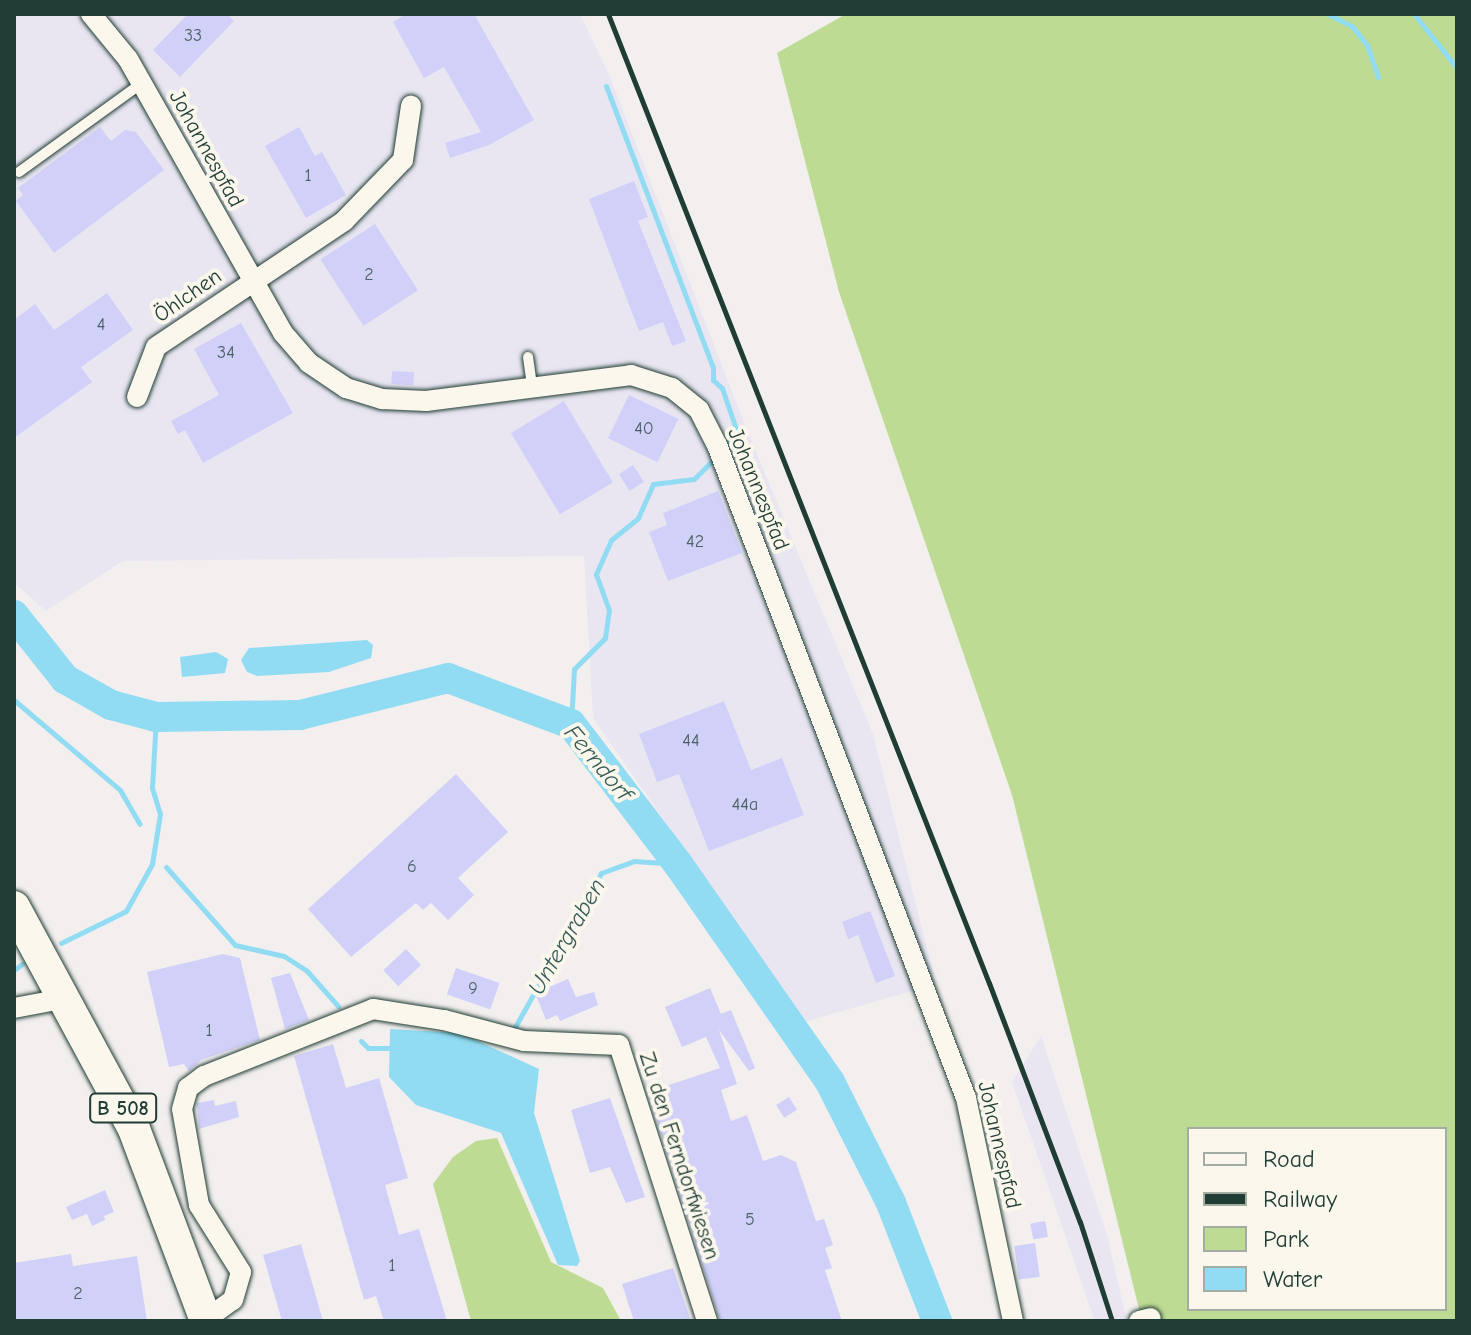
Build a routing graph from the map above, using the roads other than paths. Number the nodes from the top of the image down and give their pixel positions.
1 (91, 14) edge
2 (142, 83) junction
3 (411, 106) dead end
4 (19, 172) dead end
5 (252, 281) junction
6 (528, 357) dead end
7 (532, 385) junction
8 (137, 397) dead end
9 (14, 907) edge
10 (67, 998) junction
11 (14, 1008) edge
12 (206, 1321) edge
13 (707, 1321) edge
14 (1013, 1321) edge

1 - 2 street, Johannespfad
2 - 4 lane
2 - 5 street, Johannespfad
3 - 5 street, Öhlchen
5 - 7 street, Johannespfad
5 - 8 street, Öhlchen
6 - 7 lane
7 - 14 street, Johannespfad
9 - 10 main road, B 508
10 - 11 street
10 - 12 main road, B 508
12 - 13 street, Zu den Ferndorfwiesen

